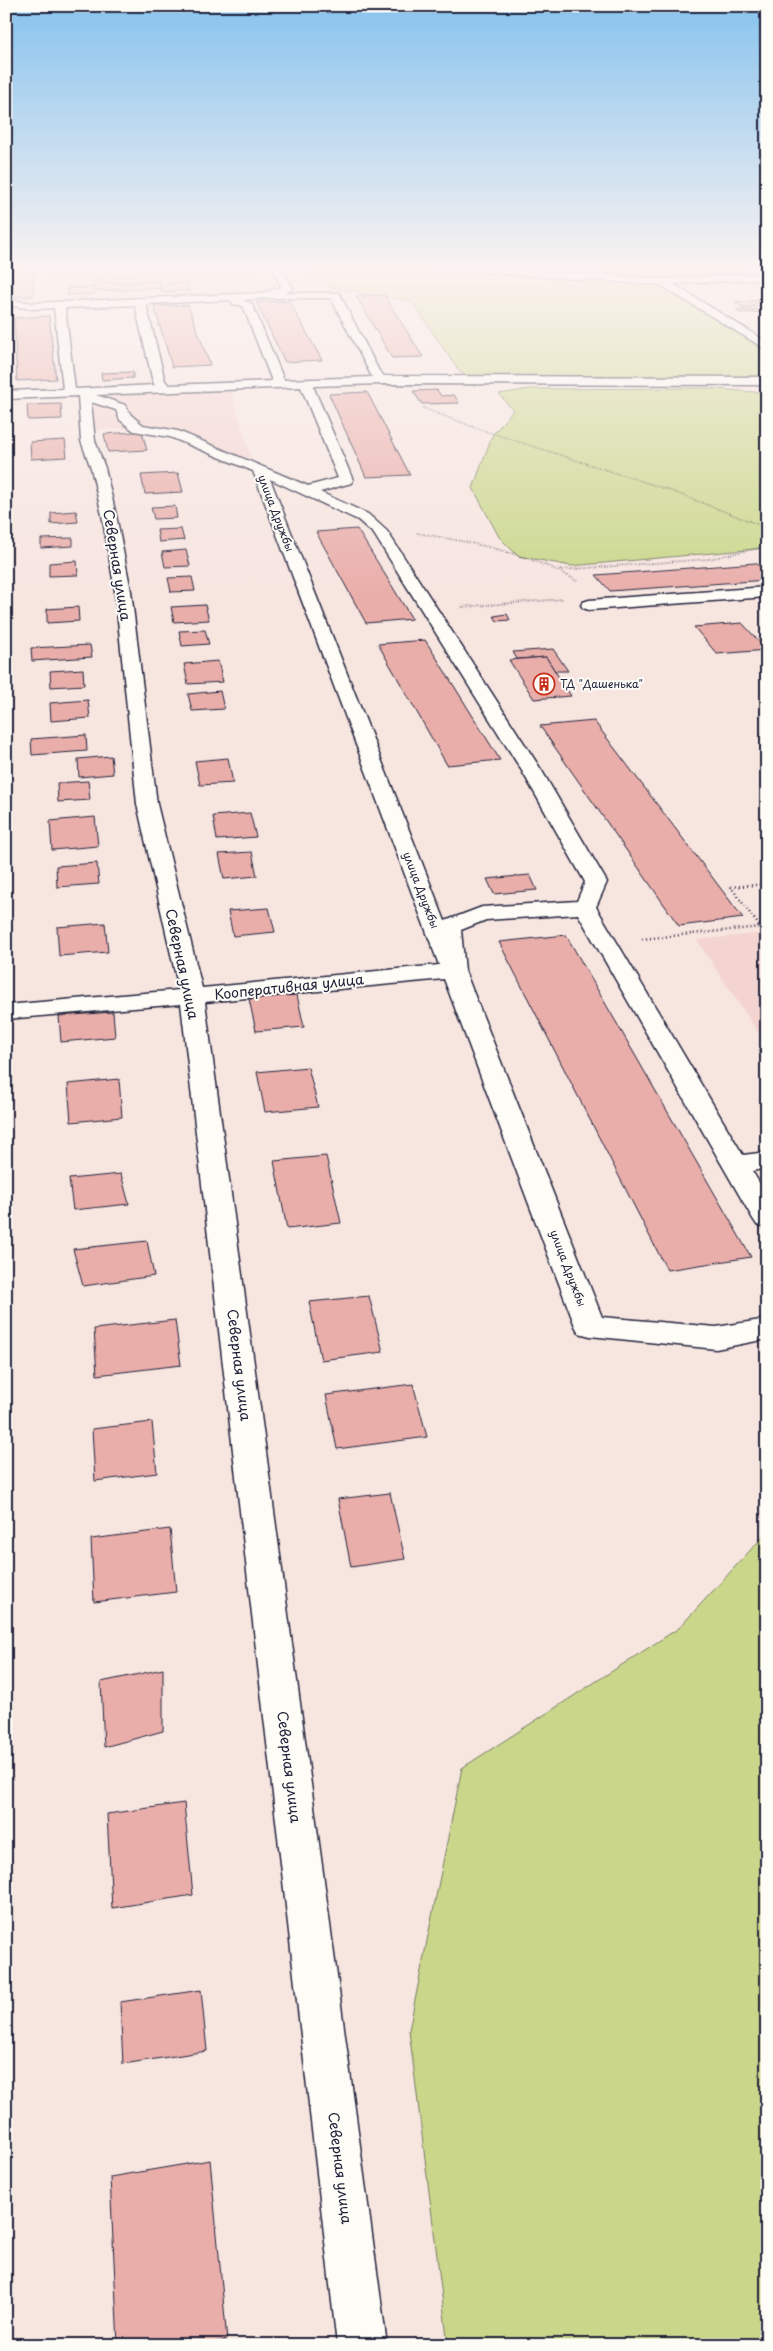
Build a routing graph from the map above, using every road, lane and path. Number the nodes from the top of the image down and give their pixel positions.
1 (75, 376) edge
2 (158, 376) edge
3 (276, 376) edge
4 (377, 376) edge
5 (381, 380) junction
6 (767, 381) edge
7 (305, 382) junction
8 (279, 383) junction
9 (164, 387) junction
10 (79, 393) junction
11 (6, 395) edge
12 (421, 408) dead end
13 (259, 469) junction
14 (306, 491) junction
15 (376, 526) junction
16 (767, 528) edge
17 (767, 546) edge
18 (559, 570) junction
19 (766, 593) edge
20 (596, 602) junction
21 (431, 609) junction
22 (767, 884) edge
23 (585, 907) junction
24 (606, 943) junction
25 (453, 971) junction
26 (192, 996) junction
27 (6, 1012) edge
28 (767, 1160) edge
29 (735, 1165) junction
30 (767, 1219) edge
31 (767, 1329) edge
32 (362, 2345) edge

1 - 10 street, Северная улица
2 - 9 street
3 - 8 street
4 - 5 street
5 - 6 street
5 - 7 street
7 - 8 street
7 - 14 street
8 - 9 street
9 - 10 street
10 - 11 street
10 - 13 street, улица Дружбы
10 - 26 street, Северная улица
12 - 16 path
13 - 14 street
13 - 25 street, улица Дружбы
14 - 15 street
15 - 18 path
15 - 21 street
17 - 18 path
18 - 20 path
19 - 20 street
20 - 21 path
21 - 23 street
22 - 24 path
23 - 24 street
23 - 25 street
24 - 29 street
25 - 26 street, Кооперативная улица
25 - 31 street, улица Дружбы
26 - 27 street, Кооперативная улица
26 - 32 street, Северная улица
28 - 29 street
29 - 30 street

